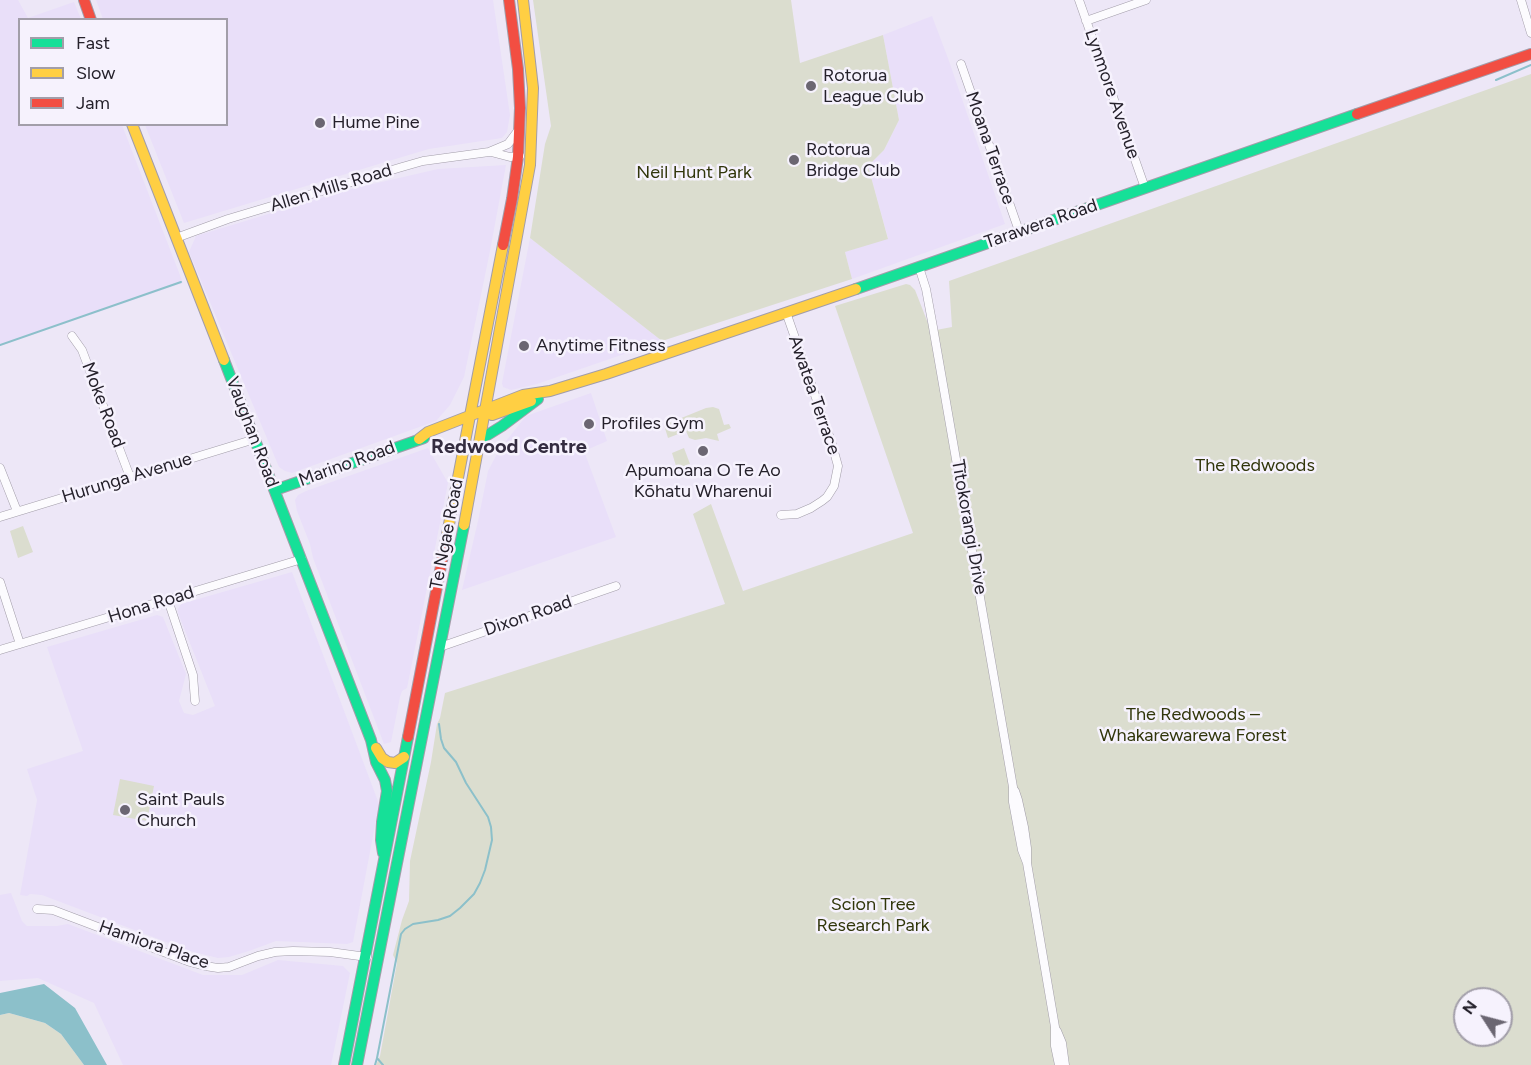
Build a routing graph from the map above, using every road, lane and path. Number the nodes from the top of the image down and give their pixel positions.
1 (84, 0) edge
2 (508, 0) edge
3 (523, 0) edge
4 (1079, 0) edge
5 (1146, 0) edge
6 (1521, 0) edge
7 (91, 18) edge
8 (1086, 21) junction
9 (1531, 33) edge
10 (1531, 54) edge
11 (961, 64) dead end
12 (520, 125) junction
13 (133, 126) edge
14 (531, 149) junction
15 (489, 152) junction
16 (515, 160) junction
17 (1145, 188) junction
18 (1019, 231) junction
19 (176, 238) junction
20 (919, 267) junction
21 (786, 312) junction
22 (72, 336) dead end
23 (550, 391) junction
24 (538, 399) junction
25 (486, 414) junction
26 (468, 420) junction
27 (255, 439) junction
28 (481, 439) junction
29 (0, 468) edge
30 (130, 477) junction
31 (275, 490) junction
32 (17, 511) junction
33 (781, 515) dead end
34 (0, 517) edge
35 (302, 559) junction
36 (0, 582) edge
37 (616, 586) dead end
38 (168, 600) junction
39 (20, 644) junction
40 (440, 647) junction
41 (0, 650) edge
42 (195, 701) dead end
43 (371, 740) junction
44 (404, 757) junction
45 (384, 858) junction
46 (37, 909) dead end
47 (365, 956) junction
48 (378, 959) junction
49 (1055, 1027) junction
50 (344, 1065) edge
51 (357, 1065) edge
52 (1059, 1065) edge
53 (1065, 1065) edge

1 - 7 main road
2 - 12 main road, Te Ngae Road
3 - 14 main road, Te Ngae Road
4 - 8 street, Lynmore Avenue
5 - 8 street
6 - 9 street
8 - 17 street, Lynmore Avenue
10 - 17 main road, Tarawera Road
11 - 18 street, Moana Terrace
12 - 15 street, Allen Mills Road
12 - 16 main road, Te Ngae Road
13 - 19 main road, Vaughan Road
14 - 16 street
14 - 25 main road, Te Ngae Road
15 - 16 street, Allen Mills Road
15 - 19 street, Allen Mills Road
16 - 26 main road, Te Ngae Road
17 - 18 main road, Tarawera Road
18 - 20 main road, Tarawera Road
19 - 27 main road, Vaughan Road
20 - 21 main road, Tarawera Road
20 - 49 street, Tītokorangi Drive
21 - 23 main road, Tarawera Road
21 - 33 street, Awatea Terrace
22 - 30 street, Moke Road
23 - 24 main road, Tarawera Road
23 - 25 main road, Tarawera Road
24 - 25 main road, Tarawera Road
24 - 28 main road
25 - 26 main road, Marino Road
25 - 28 main road, Te Ngae Road
26 - 31 main road, Marino Road
26 - 44 main road, Te Ngae Road
27 - 30 street, Hurunga Avenue
27 - 31 main road, Vaughan Road
28 - 40 main road, Te Ngae Road
29 - 32 street
30 - 32 street, Hurunga Avenue
31 - 35 main road, Vaughan Road
32 - 34 street, Hurunga Avenue
35 - 38 street, Hona Road
35 - 43 main road, Vaughan Road
36 - 39 street
37 - 40 street, Dixon Road
38 - 39 street, Hona Road
38 - 42 street
39 - 41 street, Hona Road
40 - 48 main road, Te Ngae Road
43 - 44 main road, Vaughan Road
43 - 45 main road, Vaughan Road
44 - 45 main road, Te Ngae Road
45 - 47 main road, Te Ngae Road
46 - 47 street, Hamiora Place
47 - 48 street, Hamiora Place
47 - 50 main road, Te Ngae Road
48 - 51 main road, Te Ngae Road
49 - 52 street, Tītokorangi Drive
49 - 53 street, Tītokorangi Drive

